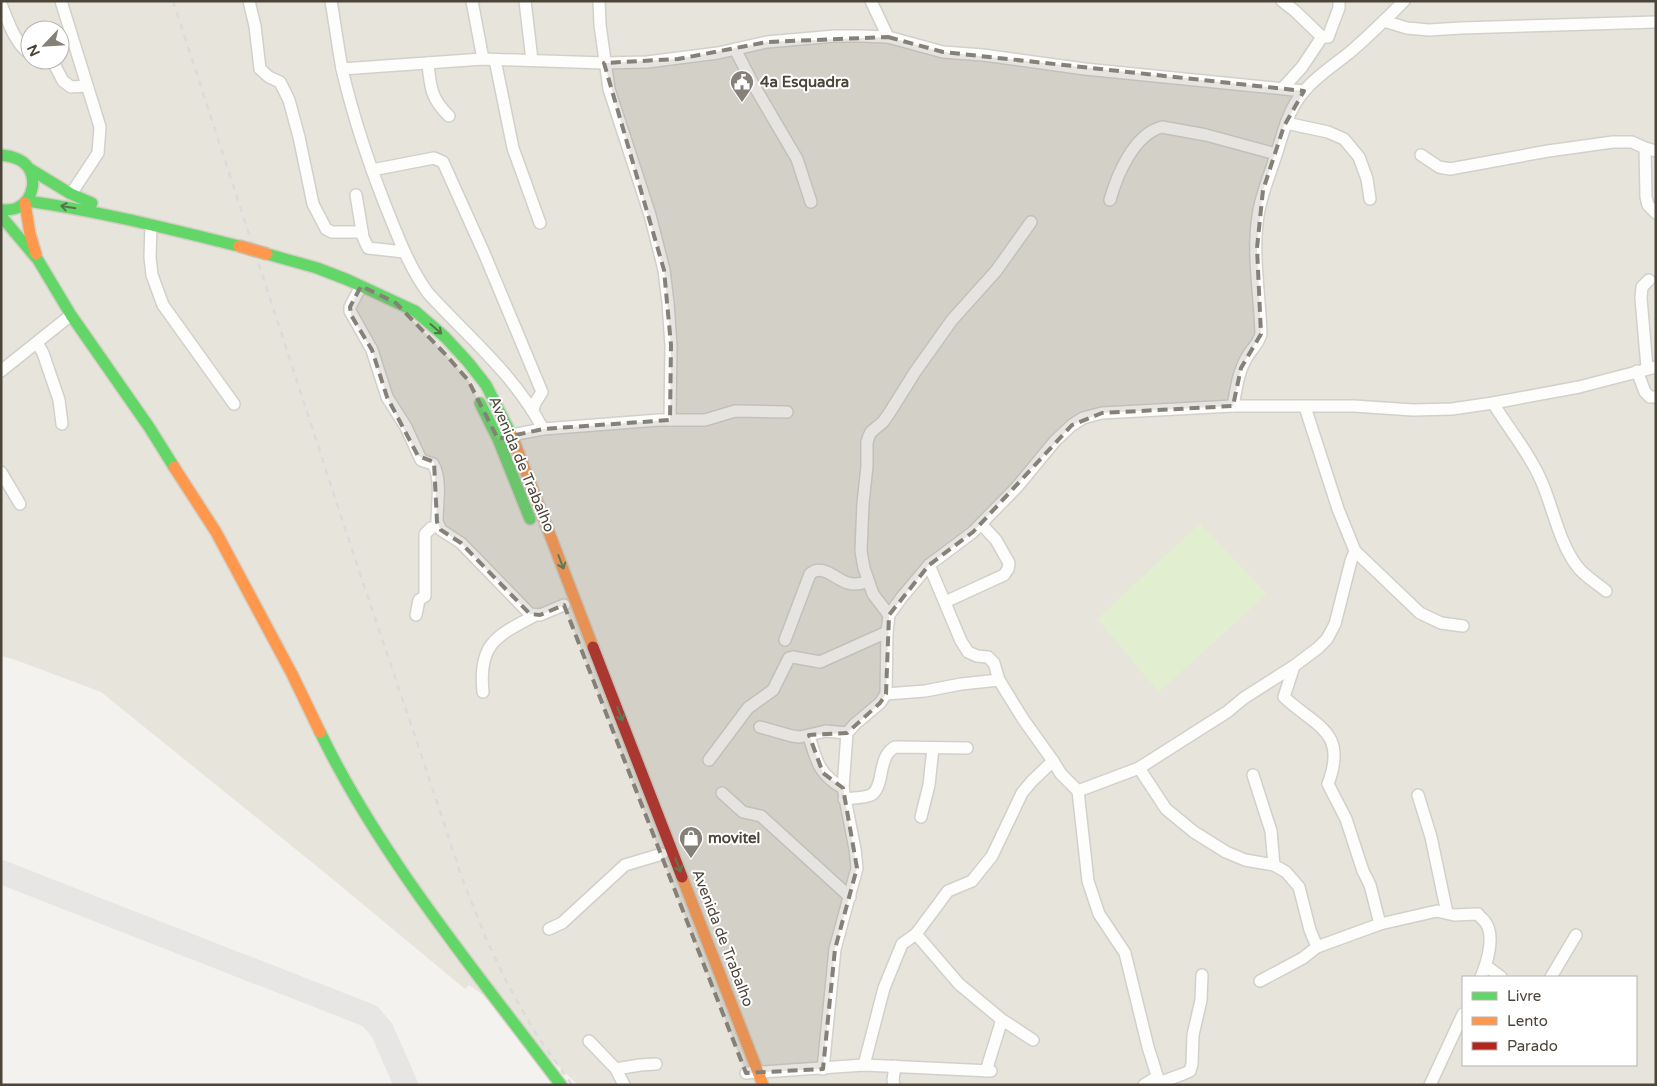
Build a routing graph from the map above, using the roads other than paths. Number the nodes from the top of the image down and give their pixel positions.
1 (61, 1) edge
2 (249, 1) edge
3 (331, 1) edge
4 (472, 1) edge
5 (525, 1) edge
6 (599, 1) edge
7 (871, 1) edge
8 (1282, 1) edge
9 (1339, 1) edge
10 (1404, 1) edge
11 (1, 4) edge
12 (1384, 21) junction
13 (1656, 22) edge
14 (888, 37) junction
15 (1322, 37) junction
16 (20, 44) edge
17 (735, 49) junction
18 (483, 59) junction
19 (495, 60) junction
20 (532, 60) junction
21 (428, 63) junction
22 (604, 63) junction
23 (342, 69) junction
24 (57, 70) edge
25 (87, 86) junction
26 (1283, 88) junction
27 (1304, 91) junction
28 (448, 116) dead end
29 (1286, 123) junction
30 (1, 144) edge
31 (1650, 149) edge
32 (1276, 154) junction
33 (1421, 155) dead end
34 (7, 156) edge
35 (30, 169) junction
36 (372, 170) junction
37 (71, 194) junction
38 (356, 195) dead end
39 (1370, 199) dead end
40 (1110, 200) dead end
41 (26, 202) junction
42 (811, 202) dead end
43 (1, 210) edge
44 (1656, 213) edge
45 (1, 216) edge
46 (133, 220) junction
47 (1031, 222) dead end
48 (540, 223) dead end
49 (151, 225) junction
50 (362, 232) junction
51 (404, 252) junction
52 (38, 260) junction
53 (1649, 280) dead end
54 (361, 286) junction
55 (396, 303) junction
56 (71, 315) junction
57 (428, 337) dead end
58 (37, 343) junction
59 (440, 349) dead end
60 (452, 361) dead end
61 (1647, 369) edge
62 (1, 371) edge
63 (476, 395) dead end
64 (1656, 397) edge
65 (234, 404) dead end
66 (1493, 404) junction
67 (1233, 406) junction
68 (1305, 407) junction
69 (533, 410) junction
70 (787, 412) dead end
71 (670, 420) junction
72 (62, 424) dead end
73 (543, 429) junction
74 (511, 434) junction
75 (498, 439) junction
76 (1, 472) edge
77 (20, 504) dead end
78 (981, 524) junction
79 (438, 526) junction
80 (549, 530) junction
81 (1355, 550) junction
82 (929, 565) junction
83 (868, 581) junction
84 (1606, 591) dead end
85 (945, 602) junction
86 (564, 605) dead end
87 (889, 614) junction
88 (416, 615) dead end
89 (534, 616) junction
90 (1463, 626) dead end
91 (887, 632) junction
92 (785, 640) dead end
93 (601, 666) junction
94 (1294, 666) junction
95 (1000, 680) junction
96 (483, 692) dead end
97 (886, 694) junction
98 (760, 727) dead end
99 (847, 733) junction
100 (809, 736) junction
101 (933, 748) junction
102 (967, 748) dead end
103 (709, 760) dead end
104 (1053, 761) junction
105 (1139, 768) junction
106 (637, 774) junction
107 (1253, 775) dead end
108 (1078, 792) junction
109 (722, 793) dead end
110 (843, 794) junction
111 (1418, 795) dead end
112 (921, 817) dead end
113 (662, 854) junction
114 (1274, 864) junction
115 (850, 897) junction
116 (688, 904) junction
117 (1447, 913) junction
118 (1380, 924) junction
119 (549, 929) dead end
120 (916, 934) junction
121 (1576, 935) dead end
122 (1317, 947) junction
123 (1486, 966) junction
124 (1202, 975) dead end
125 (1481, 976) edge
126 (1500, 976) edge
127 (1552, 976) edge
128 (1260, 981) dead end
129 (1462, 1016) edge
130 (1001, 1019) junction
131 (1033, 1040) dead end
132 (589, 1041) dead end
133 (656, 1064) dead end
134 (864, 1065) junction
135 (895, 1066) junction
136 (616, 1069) junction
137 (823, 1069) junction
138 (758, 1072) junction
139 (746, 1073) junction
140 (1159, 1082) edge
141 (561, 1085) edge
142 (624, 1085) edge
143 (751, 1085) edge
144 (764, 1085) edge
145 (894, 1085) edge
146 (1144, 1085) edge
147 (1430, 1085) edge

1 - 25 street
2 - 50 street
3 - 23 street
4 - 18 street
5 - 20 street
6 - 22 street
7 - 14 street
8 - 15 street
9 - 15 street
10 - 12 street
11 - 16 street
12 - 13 street
12 - 27 street
14 - 17 street
14 - 26 street
15 - 26 street
17 - 22 street
17 - 42 street
18 - 19 street
18 - 21 street
19 - 20 street
19 - 48 street
20 - 22 street
21 - 23 street
21 - 28 street
22 - 71 street
23 - 36 street
24 - 25 street
25 - 37 street
26 - 27 street
27 - 29 street
29 - 32 street
29 - 39 street
30 - 34 main road
31 - 33 street
31 - 44 street
32 - 40 street
32 - 67 street
34 - 35 main road
35 - 37 main road
35 - 41 main road
36 - 51 street
36 - 69 street
37 - 46 main road
38 - 50 street
41 - 43 main road
46 -> 41 main road
41 - 52 main road
45 - 52 main road
46 - 49 main road, Avenida de Trabalho
47 - 83 street
49 - 54 main road, Avenida de Trabalho, bridge
49 - 65 street
50 - 51 street
51 - 69 street
52 - 56 main road
53 - 61 street
54 - 55 main road, Avenida de Trabalho
54 - 79 street
55 - 57 main road
55 -> 74 main road, Avenida de Trabalho
56 - 58 street
56 - 141 main road
58 - 62 street
58 - 72 street
59 - 60 main road
61 - 64 street
61 - 66 street
63 - 75 main road, Avenida de Trabalho
66 - 68 street
66 - 84 street
67 - 68 street
67 - 78 street
68 - 81 street
69 - 73 street
70 - 71 street
71 - 73 street
73 - 74 street
74 - 75 street
74 - 80 main road, Avenida de Trabalho
75 - 80 main road, Avenida de Trabalho
76 - 77 street
78 - 82 street
78 - 85 street
79 - 88 street
79 - 89 street
80 -> 93 main road, Avenida de Trabalho
81 - 90 street
81 - 94 street
82 - 85 street
82 - 87 street
83 - 87 street
83 - 92 street
85 - 95 street
86 - 89 street
87 - 91 street
89 - 96 street
91 - 97 street
91 - 103 street
93 -> 106 main road, Avenida de Trabalho
93 - 106 main road, Avenida de Trabalho
94 - 105 street
94 - 118 street
95 - 97 street
95 - 104 street
97 - 99 street
98 - 100 street
99 - 100 street
99 - 110 street
100 - 110 street
101 - 102 street
101 - 110 street
101 - 112 street
104 - 108 street
104 - 120 street
105 - 108 street
105 - 114 street
106 - 113 main road, Avenida de Trabalho
106 -> 116 main road, Avenida de Trabalho
107 - 114 street
108 - 140 street
109 - 115 street
110 - 115 street
111 - 117 street
113 - 116 main road, Avenida de Trabalho
113 - 119 street
114 - 122 street
115 - 137 street
116 - 138 main road, Avenida de Trabalho
116 - 139 main road, Avenida de Trabalho
117 - 118 street
117 - 123 street
118 - 122 street
120 - 130 street
120 - 134 street
121 - 127 street
122 - 128 street
123 - 125 street
123 - 126 street
124 - 140 street
129 - 147 street
130 - 131 street
130 - 135 street
132 - 136 street
133 - 136 street
134 - 135 street
134 - 137 street
135 - 145 street
136 - 142 street
137 - 138 street
138 - 139 street
138 - 144 main road, Avenida de Trabalho
139 - 143 main road, Avenida de Trabalho
140 - 146 street

